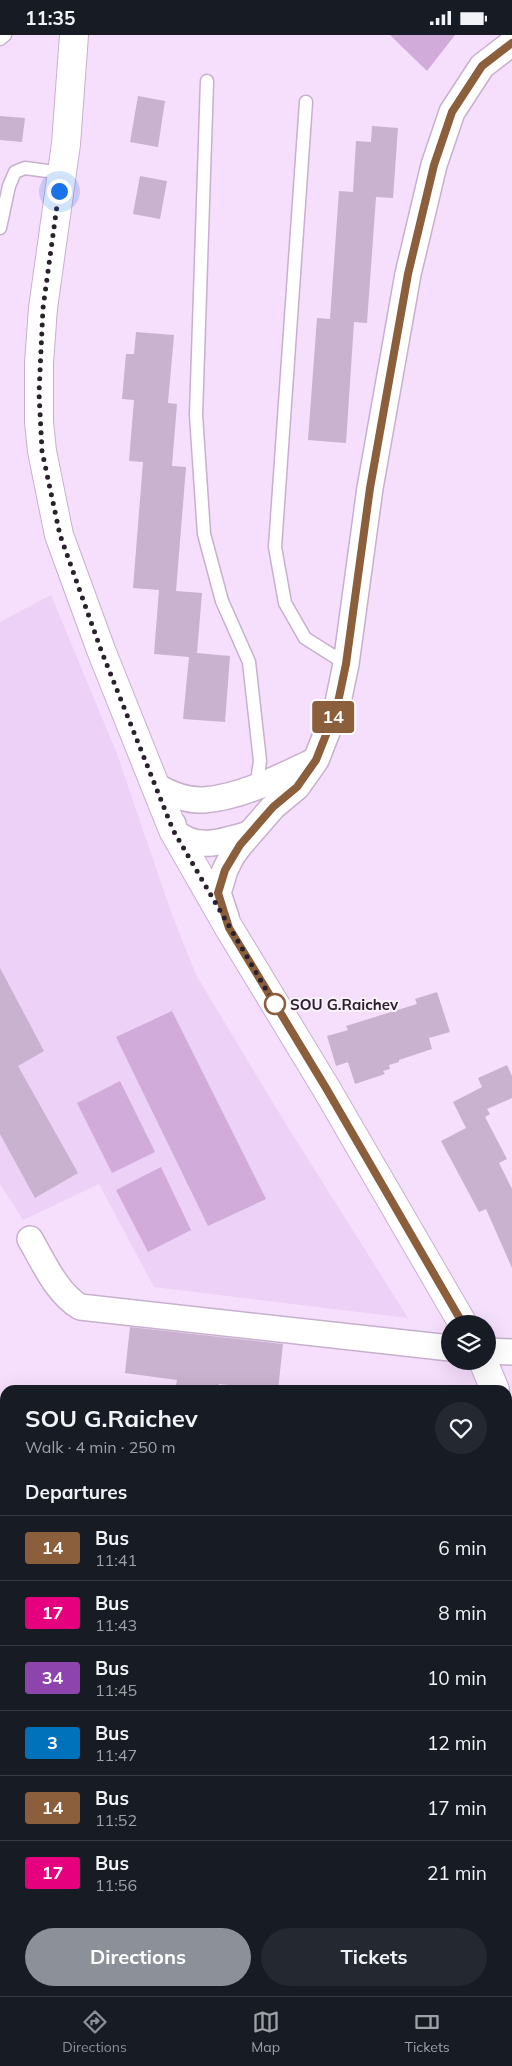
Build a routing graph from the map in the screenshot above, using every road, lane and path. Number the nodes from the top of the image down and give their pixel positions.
1 (4, 35) edge
2 (74, 35) edge
3 (510, 35) edge
4 (0, 39) edge
5 (512, 43) edge
6 (207, 81) dead end
7 (306, 102) dead end
8 (62, 173) junction
9 (0, 228) edge
10 (346, 664) junction
11 (316, 760) junction
12 (156, 785) junction
13 (256, 788) junction
14 (204, 800) junction
15 (173, 830) junction
16 (249, 834) junction
17 (229, 928) junction
18 (30, 1239) dead end
19 (458, 1315) edge
20 (441, 1347) edge
21 (496, 1351) edge
22 (512, 1352) edge
23 (487, 1370) edge
24 (493, 1385) edge

1 - 4 lane
2 - 8 street
3 - 5 lane
5 - 10 street
6 - 13 lane
7 - 10 lane
8 - 9 lane
8 - 12 street
10 - 11 street
11 - 13 street
11 - 16 street
12 - 14 street
12 - 15 street
13 - 14 street
14 - 15 street
15 - 16 street
15 - 17 street
16 - 17 street
17 - 19 street
18 - 20 street
21 - 22 street
23 - 24 street

